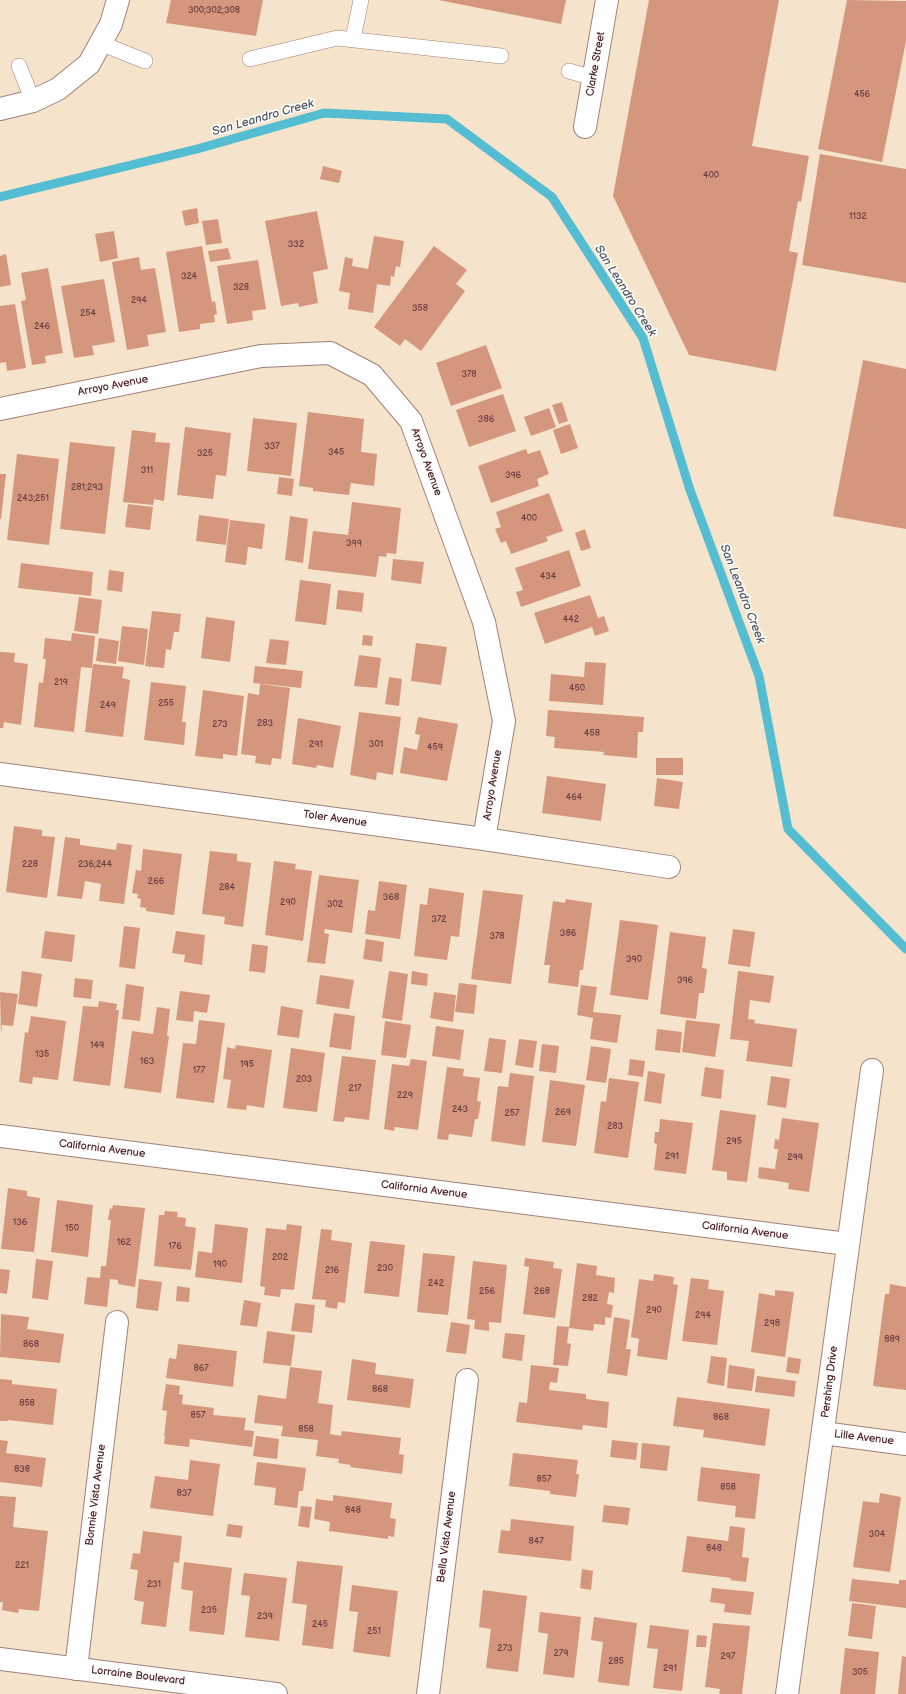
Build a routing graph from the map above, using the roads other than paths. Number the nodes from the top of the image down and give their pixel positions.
1 (118, 0) edge
2 (361, 0) edge
3 (607, 0) edge
4 (352, 39) junction
5 (100, 43) junction
6 (501, 56) dead end
7 (250, 59) dead end
8 (145, 61) dead end
9 (19, 66) dead end
10 (569, 71) dead end
11 (593, 78) junction
12 (33, 101) junction
13 (0, 109) edge
14 (585, 127) dead end
15 (0, 409) edge
16 (0, 774) edge
17 (484, 839) junction
18 (669, 867) dead end
19 (872, 1070) dead end
20 (0, 1136) edge
21 (848, 1244) junction
22 (117, 1322) dead end
23 (467, 1380) dead end
24 (823, 1433) junction
25 (906, 1444) edge
26 (0, 1659) edge
27 (76, 1668) junction
28 (276, 1694) edge
29 (428, 1694) edge
30 (787, 1694) edge

1 - 5 street
2 - 4 lane
3 - 11 street, Clarke Street
4 - 6 lane
4 - 7 lane
5 - 8 lane
5 - 12 street
9 - 12 lane
10 - 11 lane
11 - 14 street, Clarke Street
12 - 13 street
15 - 17 street, Arroyo Avenue
16 - 17 street, Toler Avenue
17 - 18 street, Toler Avenue
19 - 21 street, Pershing Drive
20 - 21 street, California Avenue
21 - 24 street, Pershing Drive
22 - 27 street, Bonnie Vista Avenue
23 - 29 street, Bella Vista Avenue
24 - 25 street, Lille Avenue
24 - 30 street, Pershing Drive
26 - 27 street, Lorraine Boulevard
27 - 28 street, Lorraine Boulevard

